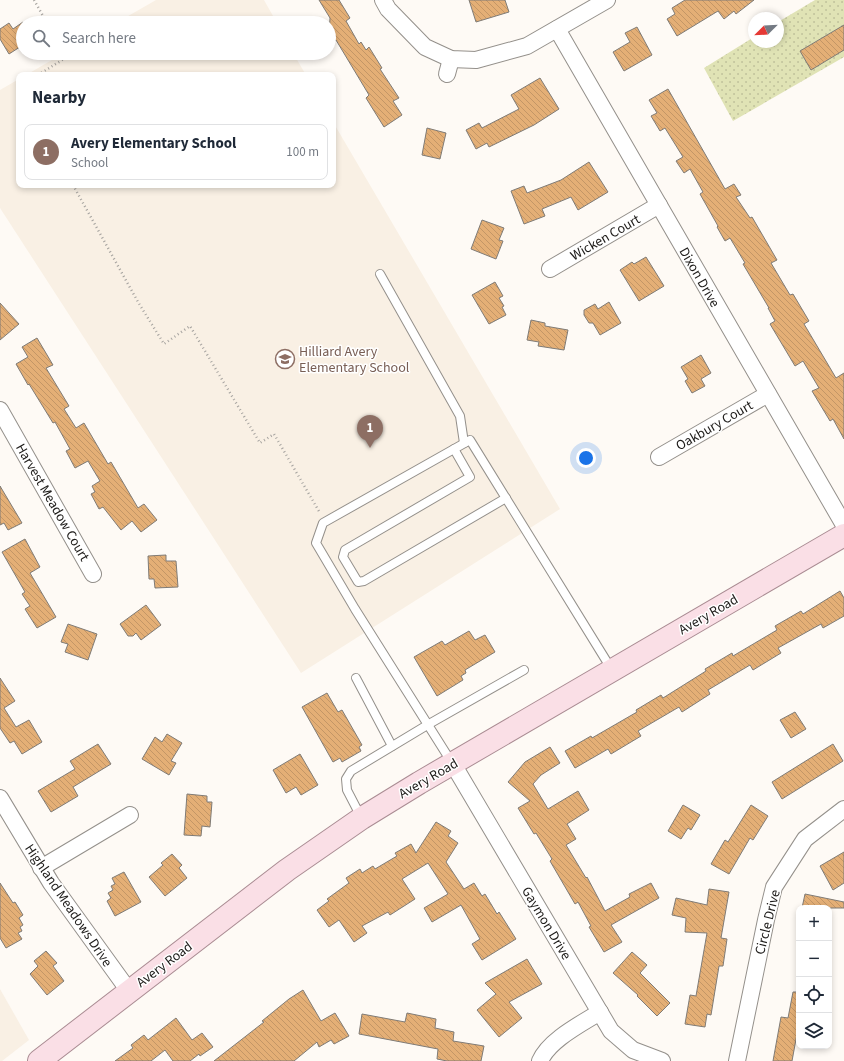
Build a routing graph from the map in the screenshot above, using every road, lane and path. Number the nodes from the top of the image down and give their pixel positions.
1 (34, 0) edge
2 (383, 0) edge
3 (607, 0) edge
4 (43, 16) edge
5 (557, 29) junction
6 (451, 58) junction
7 (62, 60) edge
8 (43, 72) edge
9 (447, 74) dead end
10 (75, 188) edge
11 (659, 205) junction
12 (550, 269) dead end
13 (380, 274) dead end
14 (768, 394) junction
15 (0, 410) edge
16 (464, 443) junction
17 (454, 449) junction
18 (659, 457) dead end
19 (506, 498) junction
20 (320, 513) dead end
21 (844, 525) edge
22 (844, 534) edge
23 (93, 574) dead end
24 (524, 670) dead end
25 (612, 670) junction
26 (356, 678) dead end
27 (429, 724) junction
28 (392, 746) junction
29 (453, 764) junction
30 (0, 798) edge
31 (844, 809) edge
32 (130, 815) dead end
33 (362, 818) junction
34 (42, 868) junction
35 (128, 991) junction
36 (600, 1012) junction
37 (39, 1061) edge
38 (540, 1061) edge
39 (662, 1061) edge
40 (737, 1061) edge

1 - 4 path
2 - 6 street
3 - 5 street
5 - 6 street
5 - 11 street, Dixon Drive
6 - 9 street
7 - 8 path
10 - 20 path
11 - 12 street, Wicken Court
11 - 14 street, Dixon Drive
13 - 16 lane
14 - 18 street, Oakbury Court
14 - 21 street, Dixon Drive
15 - 23 street, Harvest Meadow Court
16 - 17 lane
16 - 19 lane
17 - 19 lane
17 - 27 lane
19 - 25 lane
22 - 25 main road, Avery Road
24 - 27 lane
25 - 29 main road, Avery Road
26 - 28 lane
27 - 28 lane
27 - 29 lane
28 - 33 lane
29 - 33 main road, Avery Road
29 - 36 street, Gaymon Drive
30 - 34 street, Highland Meadows Drive
31 - 40 street, Circle Drive
32 - 34 street
33 - 35 main road, Avery Road
34 - 35 street, Highland Meadows Drive
35 - 37 main road, Avery Road
36 - 38 street
36 - 39 street, Gaymon Drive

